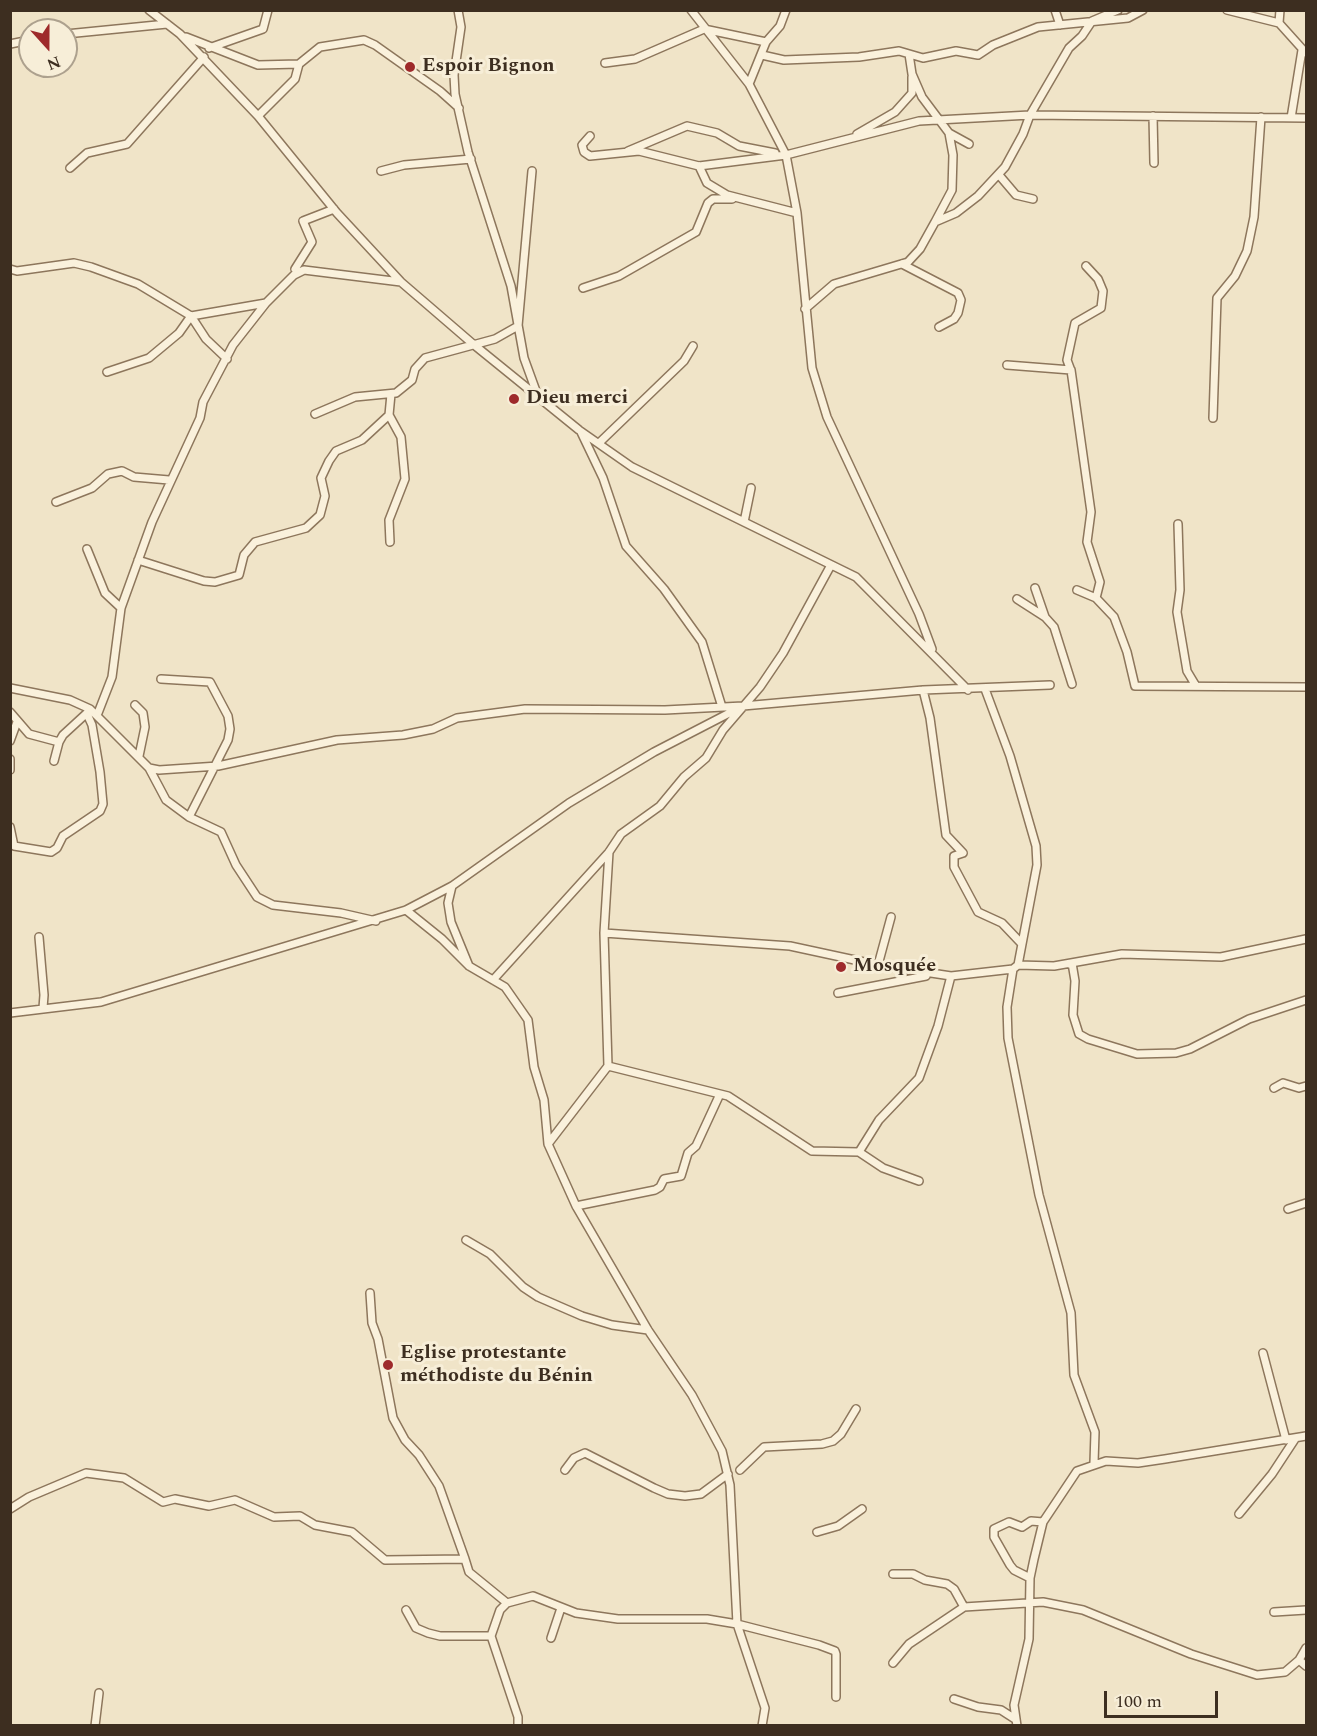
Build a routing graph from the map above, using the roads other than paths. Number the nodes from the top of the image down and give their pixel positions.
1 (149, 10) edge
2 (268, 10) edge
3 (458, 10) edge
4 (691, 10) edge
5 (786, 10) edge
6 (1054, 10) edge
7 (1118, 10) edge
8 (1143, 10) edge
9 (1227, 10) edge
10 (1280, 10) edge
11 (1092, 21) junction
12 (1279, 23) junction
13 (167, 24) junction
14 (1060, 25) junction
15 (704, 29) junction
16 (78, 33) edge
17 (180, 34) junction
18 (766, 42) junction
19 (209, 48) junction
20 (1304, 52) edge
21 (909, 54) junction
22 (762, 55) junction
23 (204, 57) junction
24 (605, 63) dead end
25 (299, 64) junction
26 (912, 74) junction
27 (749, 84) junction
28 (460, 109) junction
29 (1030, 115) junction
30 (258, 116) junction
31 (1153, 116) junction
32 (1261, 117) junction
33 (1291, 118) junction
34 (1306, 118) edge
35 (938, 119) junction
36 (949, 133) junction
37 (590, 136) dead end
38 (848, 139) junction
39 (969, 144) dead end
40 (628, 151) junction
41 (786, 155) junction
42 (471, 159) junction
43 (1154, 163) dead end
44 (699, 166) junction
45 (70, 168) dead end
46 (381, 171) dead end
47 (532, 171) dead end
48 (999, 175) junction
49 (738, 199) junction
50 (1033, 199) dead end
51 (334, 209) junction
52 (797, 213) junction
53 (935, 222) junction
54 (902, 264) junction
55 (1086, 266) dead end
56 (10, 269) edge
57 (295, 269) dead end
58 (524, 275) junction
59 (401, 282) junction
60 (511, 286) junction
61 (583, 288) dead end
62 (266, 303) junction
63 (805, 309) junction
64 (191, 316) junction
65 (518, 326) junction
66 (939, 327) dead end
67 (473, 344) junction
68 (693, 346) dead end
69 (227, 359) junction
70 (1007, 365) dead end
71 (1070, 368) junction
72 (107, 372) dead end
73 (390, 394) junction
74 (537, 394) junction
75 (315, 414) dead end
76 (389, 415) junction
77 (1213, 418) dead end
78 (579, 430) junction
79 (599, 444) junction
80 (170, 480) junction
81 (750, 488) dead end
82 (56, 502) dead end
83 (744, 522) junction
84 (1178, 524) dead end
85 (390, 542) dead end
86 (87, 549) dead end
87 (138, 560) junction
88 (831, 565) junction
89 (1035, 588) dead end
90 (1077, 590) dead end
91 (1096, 598) junction
92 (1017, 599) dead end
93 (121, 608) junction
94 (1046, 617) junction
95 (933, 652) junction
96 (161, 679) dead end
97 (1072, 684) dead end
98 (1050, 685) dead end
99 (1196, 686) junction
100 (1306, 687) edge
101 (10, 688) edge
102 (985, 689) junction
103 (923, 690) junction
104 (968, 690) junction
105 (135, 705) dead end
106 (743, 706) junction
107 (722, 707) junction
108 (88, 711) junction
109 (10, 712) edge
110 (98, 713) junction
111 (17, 722) junction
112 (10, 741) edge
113 (59, 742) junction
114 (139, 756) junction
115 (10, 759) edge
116 (54, 761) dead end
117 (218, 766) junction
118 (149, 768) junction
119 (10, 770) edge
120 (189, 817) junction
121 (10, 827) edge
122 (609, 852) junction
123 (452, 886) junction
124 (406, 910) junction
125 (891, 917) dead end
126 (377, 921) junction
127 (604, 933) junction
128 (39, 937) dead end
129 (1306, 939) edge
130 (1022, 943) junction
131 (878, 965) junction
132 (469, 966) junction
133 (1054, 966) junction
134 (1016, 967) junction
135 (931, 975) junction
136 (951, 976) junction
137 (493, 980) junction
138 (838, 993) dead end
139 (1306, 999) edge
140 (43, 1008) junction
141 (10, 1013) edge
142 (608, 1066) junction
143 (1306, 1086) edge
144 (1274, 1088) dead end
145 (720, 1094) junction
146 (548, 1144) junction
147 (859, 1152) junction
148 (919, 1180) dead end
149 (1306, 1203) edge
150 (576, 1206) junction
151 (1288, 1209) dead end
152 (466, 1240) dead end
153 (370, 1293) dead end
154 (648, 1330) junction
155 (1263, 1353) dead end
156 (856, 1408) dead end
157 (1306, 1436) edge
158 (1295, 1438) junction
159 (1286, 1440) junction
160 (1094, 1463) junction
161 (565, 1470) dead end
162 (740, 1470) dead end
163 (728, 1474) junction
164 (10, 1509) edge
165 (862, 1509) dead end
166 (1239, 1514) dead end
167 (1043, 1522) junction
168 (817, 1532) dead end
169 (465, 1558) junction
170 (893, 1574) dead end
171 (1030, 1578) junction
172 (507, 1603) junction
173 (1031, 1603) junction
174 (964, 1607) junction
175 (561, 1608) junction
176 (406, 1610) dead end
177 (1306, 1610) edge
178 (1274, 1612) dead end
179 (737, 1624) junction
180 (491, 1636) junction
181 (551, 1638) dead end
182 (1306, 1648) edge
183 (1299, 1660) junction
184 (893, 1663) dead end
185 (1306, 1666) edge
186 (99, 1693) dead end
187 (836, 1697) dead end
188 (954, 1699) dead end
189 (1016, 1722) edge
190 (95, 1725) edge
191 (518, 1725) edge
192 (762, 1725) edge

1 - 13 street
2 - 19 street
3 - 28 street
4 - 15 street
5 - 18 street
6 - 14 street
7 - 11 street
8 - 11 street
9 - 12 street
10 - 12 street
11 - 14 street
11 - 29 street
12 - 20 street
13 - 16 street
13 - 17 street
14 - 21 street
15 - 18 street
15 - 24 street
15 - 27 street
17 - 19 street
17 - 23 street
18 - 22 street
19 - 25 street
20 - 33 street
21 - 22 street
21 - 26 street
22 - 27 street
23 - 30 street
23 - 45 street
25 - 28 street
25 - 30 street
26 - 35 street
26 - 38 street
27 - 41 street
28 - 42 street
29 - 31 street
29 - 35 street
29 - 48 street
30 - 51 street
31 - 32 street
31 - 43 street
32 - 33 street
32 - 77 street
33 - 34 street
35 - 36 street
35 - 38 street
36 - 39 street
36 - 53 street
37 - 40 street
38 - 41 street
40 - 41 street
40 - 44 street
41 - 44 street
41 - 52 street
42 - 46 street
42 - 60 street
44 - 49 street
47 - 58 street
48 - 50 street
48 - 53 street
49 - 52 street
49 - 61 street
51 - 57 street
51 - 59 street
52 - 63 street
53 - 54 street
54 - 63 street
54 - 66 street
55 - 71 street
56 - 64 street
58 - 60 street
58 - 65 street
59 - 62 street
59 - 67 street
60 - 65 street
62 - 64 street
62 - 69 street
63 - 95 street
64 - 69 street
64 - 72 street
65 - 67 street
65 - 74 street
67 - 73 street
67 - 74 street
68 - 79 street
69 - 80 street
70 - 71 street
71 - 91 street
73 - 75 street
73 - 76 street
74 - 78 street
76 - 85 street
76 - 87 street
78 - 79 street
78 - 107 street
79 - 83 street
80 - 82 street
80 - 87 street
81 - 83 street
83 - 88 street
84 - 99 street
86 - 93 street
87 - 93 street
88 - 95 street
88 - 106 street
89 - 94 street
90 - 91 street
91 - 99 street
92 - 94 street
93 - 110 street
94 - 97 street
95 - 104 street
96 - 117 street
98 - 102 street
99 - 100 street
101 - 108 street
102 - 104 street
102 - 130 street
103 - 104 street
103 - 106 street
103 - 130 street
105 - 114 street
106 - 107 street
106 - 122 street
106 - 123 street
107 - 117 street
108 - 110 street
108 - 113 street
108 - 121 street
109 - 111 street
110 - 114 street
111 - 112 street
111 - 113 street
113 - 116 street
114 - 118 street
115 - 119 street
117 - 118 street
117 - 120 street
118 - 120 street
120 - 126 street
122 - 127 street
122 - 137 street
123 - 124 street
123 - 132 street
124 - 126 street
124 - 132 street
125 - 131 street
126 - 140 street
127 - 131 street
127 - 142 street
128 - 140 street
129 - 133 street
130 - 134 street
131 - 135 street
132 - 137 street
133 - 134 street
133 - 139 street
134 - 136 street
134 - 160 street
135 - 136 street
135 - 138 street
136 - 147 street
137 - 146 street
140 - 141 street
142 - 145 street
142 - 146 street
143 - 144 street
145 - 147 street
145 - 150 street
146 - 150 street
147 - 148 street
149 - 151 street
150 - 154 street
152 - 154 street
153 - 169 street
154 - 163 street
155 - 159 street
156 - 162 street
157 - 158 street
158 - 159 street
158 - 166 street
159 - 160 street
160 - 167 street
161 - 163 street
163 - 179 street
164 - 169 street
165 - 168 street
167 - 171 street
167 - 171 street
169 - 172 street
170 - 174 street
171 - 173 street
172 - 175 street
172 - 180 street
173 - 174 street
173 - 183 street
173 - 189 street
174 - 184 street
175 - 179 street
175 - 181 street
176 - 180 street
177 - 178 street
179 - 187 street
179 - 192 street
180 - 191 street
182 - 183 street
183 - 185 street
186 - 190 street
188 - 189 street

